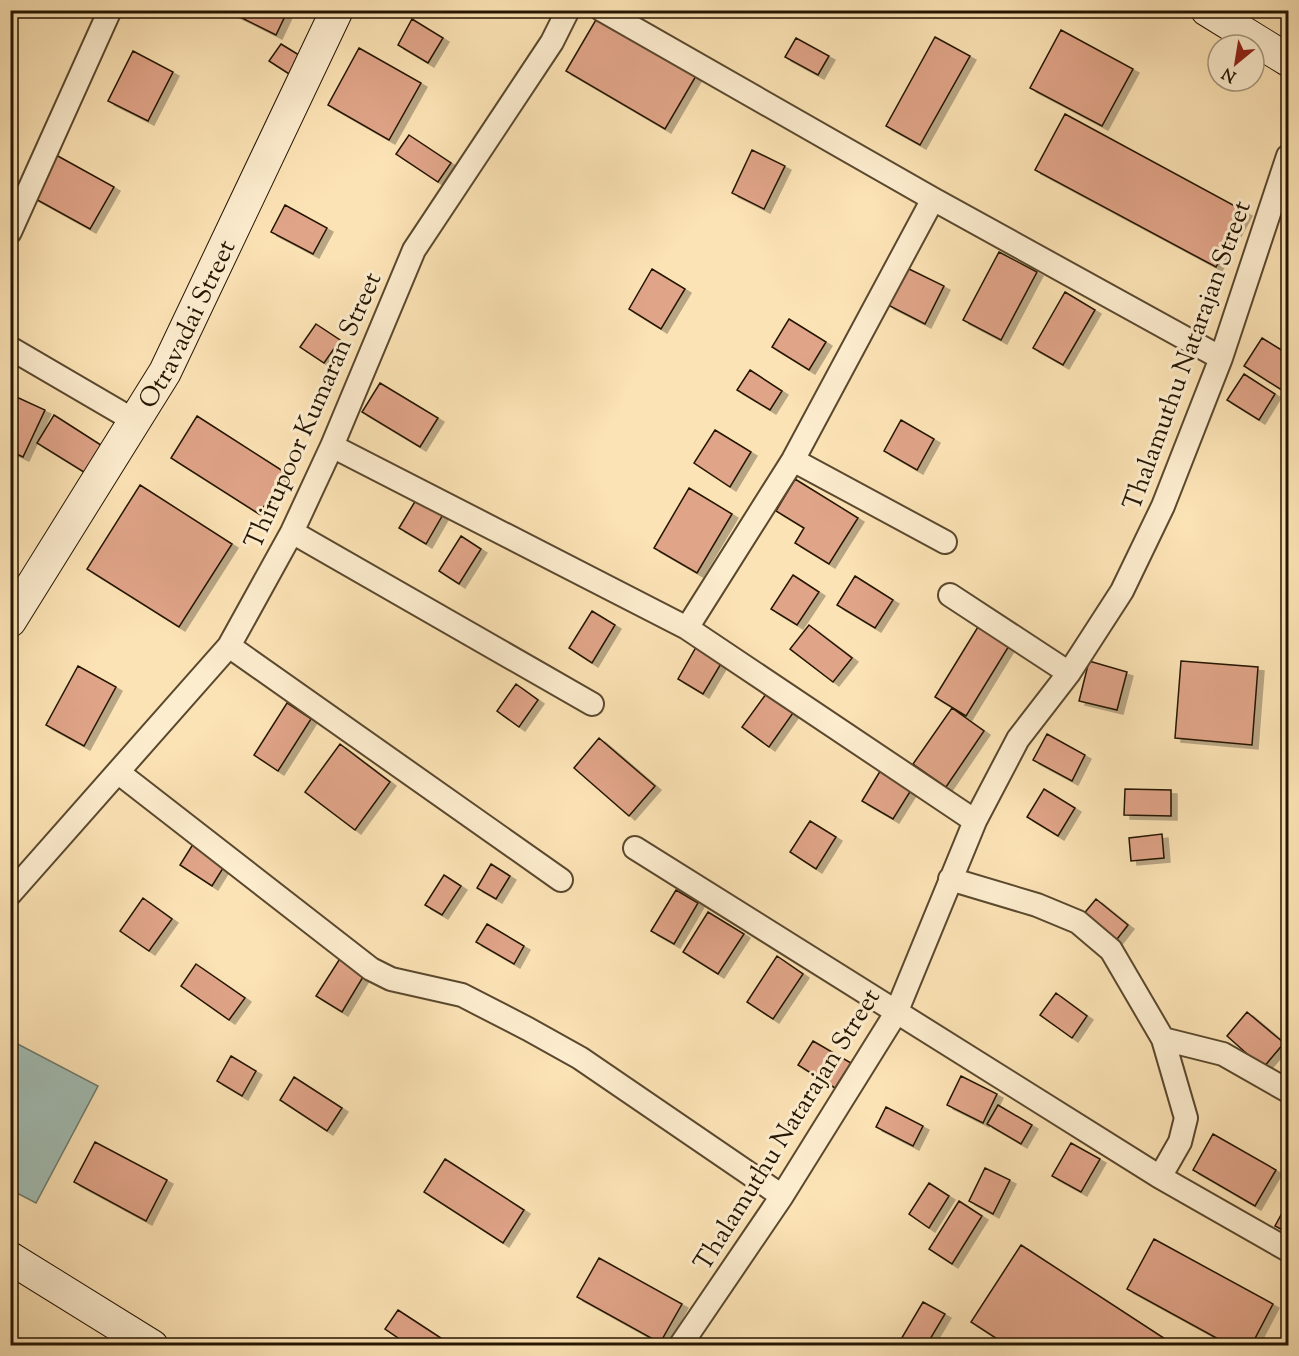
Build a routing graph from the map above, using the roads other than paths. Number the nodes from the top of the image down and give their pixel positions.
1 (110, 10) edge
2 (337, 10) edge
3 (568, 10) edge
4 (602, 10) edge
5 (1207, 10) edge
6 (1288, 60) edge
7 (1288, 156) edge
8 (933, 199) junction
9 (10, 232) edge
10 (10, 348) edge
11 (1221, 358) junction
12 (135, 421) junction
13 (333, 446) junction
14 (793, 460) junction
15 (292, 532) junction
16 (945, 542) dead end
17 (950, 595) dead end
18 (10, 621) edge
19 (687, 628) junction
20 (229, 646) junction
21 (1069, 673) junction
22 (592, 704) dead end
23 (119, 773) junction
24 (975, 821) junction
25 (635, 848) dead end
26 (950, 879) junction
27 (561, 880) dead end
28 (10, 894) edge
29 (896, 1013) junction
30 (1164, 1039) junction
31 (1288, 1090) edge
32 (1160, 1177) junction
33 (782, 1196) junction
34 (1288, 1250) edge
35 (10, 1258) edge
36 (152, 1346) edge
37 (680, 1346) edge

1 - 9 street
2 - 12 street, Otravadai Street
3 - 13 street, Thirupoor Kumaran Street
4 - 8 street
5 - 6 street
7 - 11 street, Thalamuthu Natarajan Street
8 - 11 street
8 - 14 street
10 - 12 street
11 - 21 street, Thalamuthu Natarajan Street
12 - 18 street, Otravadai Street
13 - 15 street, Thirupoor Kumaran Street
13 - 19 street
14 - 16 street
14 - 19 street
15 - 20 street, Thirupoor Kumaran Street
15 - 22 street
17 - 21 street
19 - 24 street
20 - 23 street, Thirupoor Kumaran Street
20 - 27 street
21 - 24 street, Thalamuthu Natarajan Street
23 - 28 street, Thirupoor Kumaran Street
23 - 33 street
24 - 26 street, Thalamuthu Natarajan Street
25 - 29 street
26 - 29 street, Thalamuthu Natarajan Street
26 - 30 street
29 - 32 street
29 - 33 street, Thalamuthu Natarajan Street
30 - 31 street
30 - 32 street
32 - 34 street
33 - 37 street, Thalamuthu Natarajan Street
35 - 36 street

